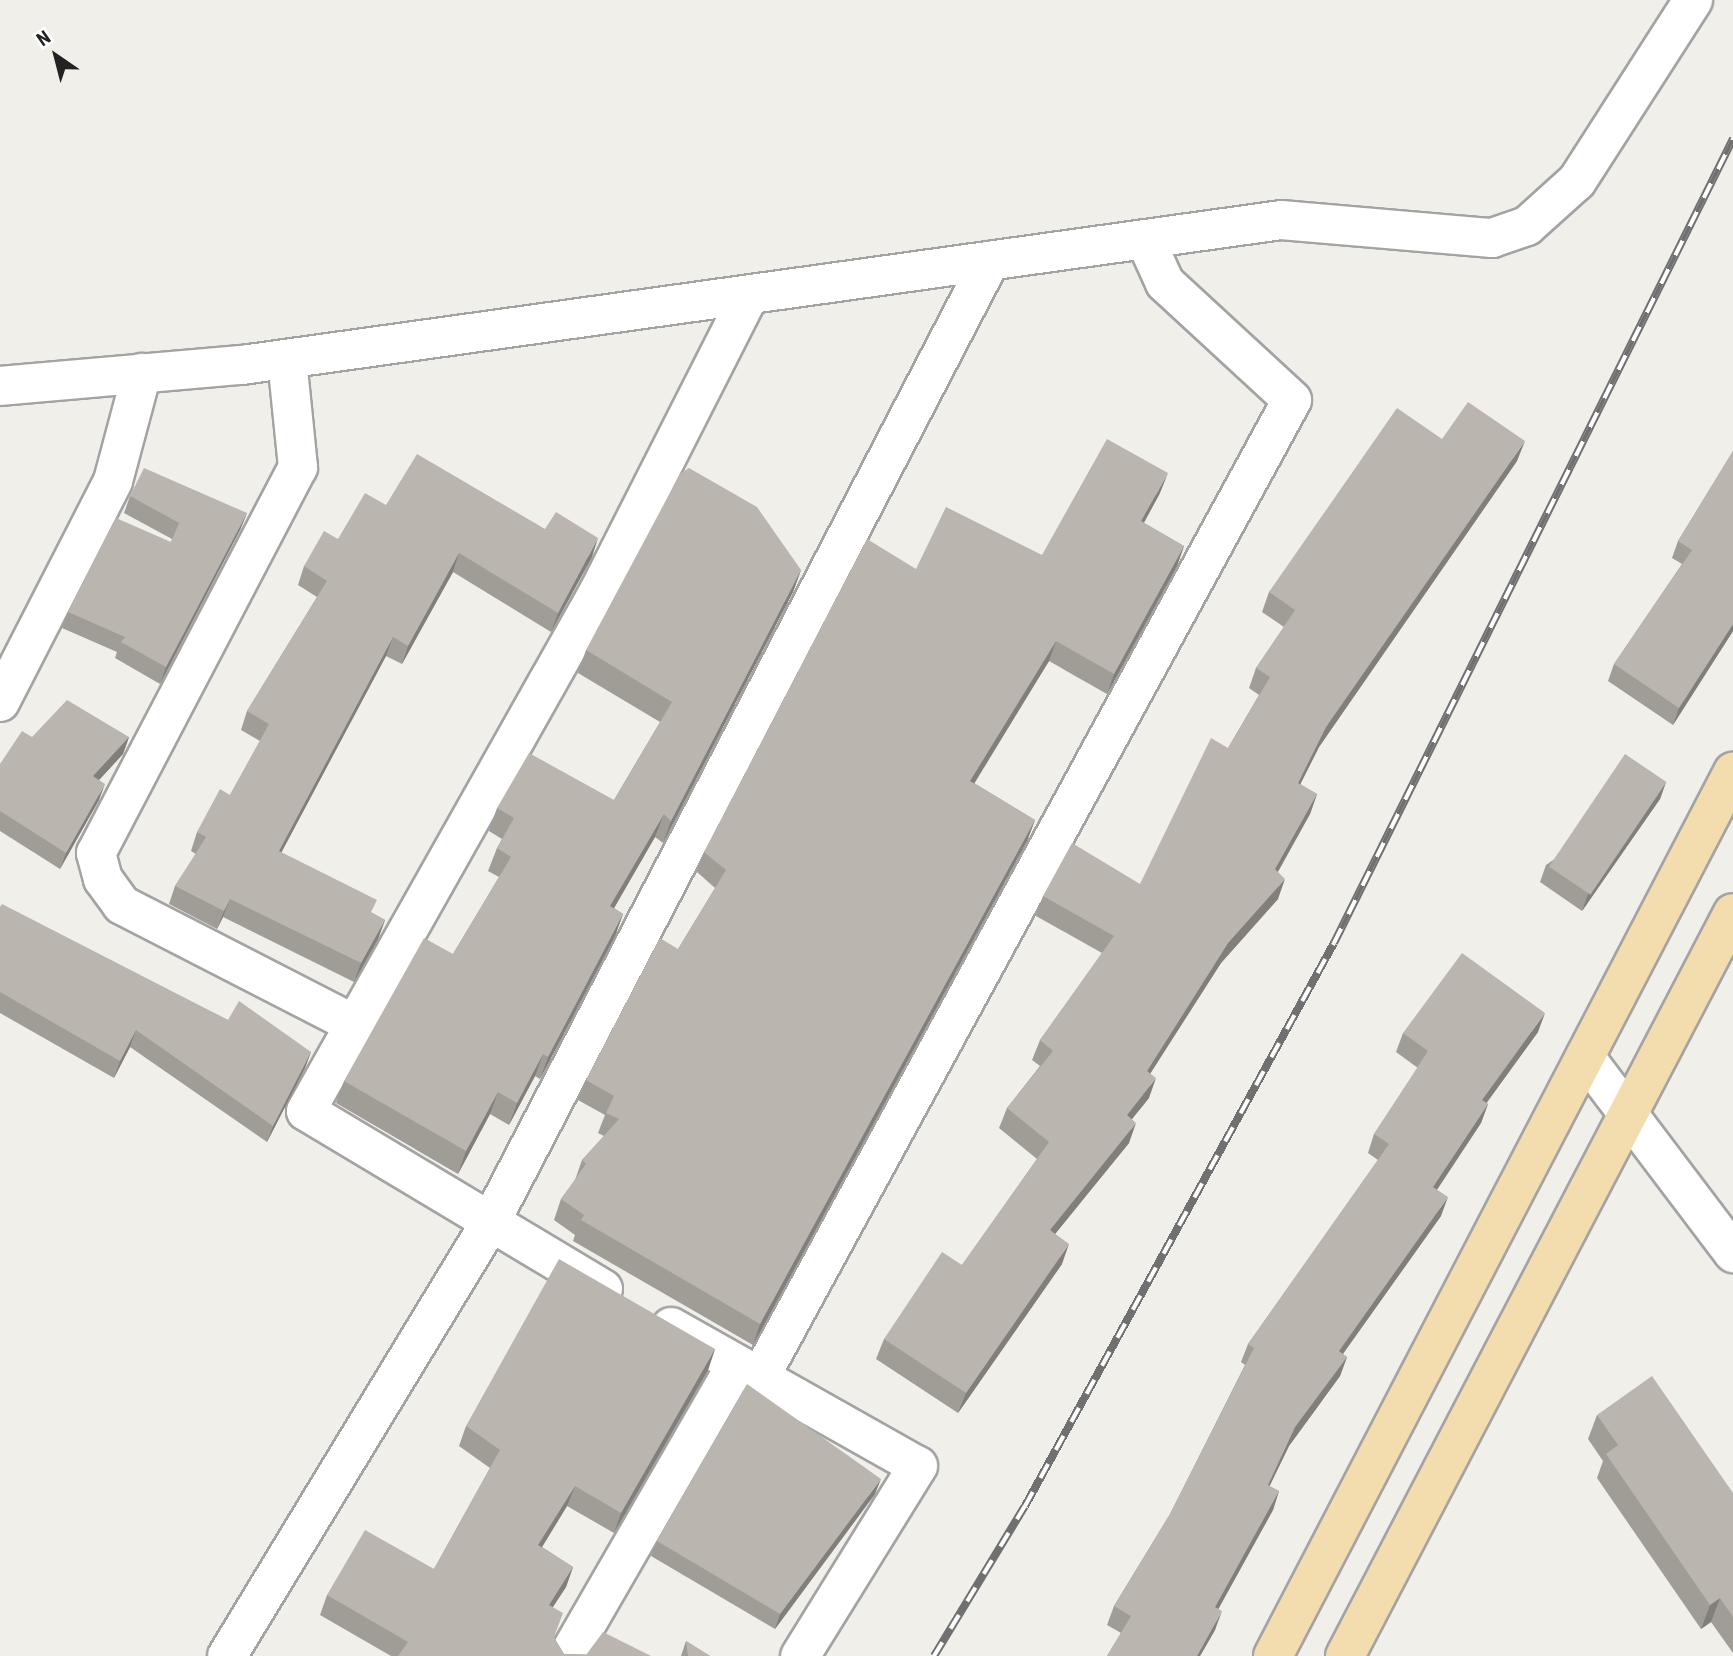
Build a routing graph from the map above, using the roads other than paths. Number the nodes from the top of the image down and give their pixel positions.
1 (1693, 0) edge
2 (1145, 239) junction
3 (990, 261) junction
4 (749, 295) junction
5 (287, 359) junction
6 (142, 373) junction
7 (0, 386) edge
8 (0, 702) edge
9 (1733, 772) edge
10 (1733, 913) edge
11 (355, 1025) junction
12 (1585, 1057) junction
13 (1630, 1110) junction
14 (490, 1223) junction
15 (1728, 1237) edge
16 (748, 1371) junction
17 (227, 1656) edge
18 (568, 1656) edge
19 (800, 1656) edge
20 (1273, 1656) edge
21 (1345, 1656) edge

1 - 2 street
2 - 3 street
2 - 16 street
3 - 4 street
3 - 14 street
4 - 5 street
4 - 11 street
5 - 6 street
5 - 11 street
6 - 7 street
6 - 8 street
9 - 12 main road
10 - 13 main road
11 - 14 street
12 - 13 street
12 - 20 main road
13 - 15 street
13 - 21 main road
14 - 16 street
14 - 17 street
16 - 18 street
16 - 19 street

